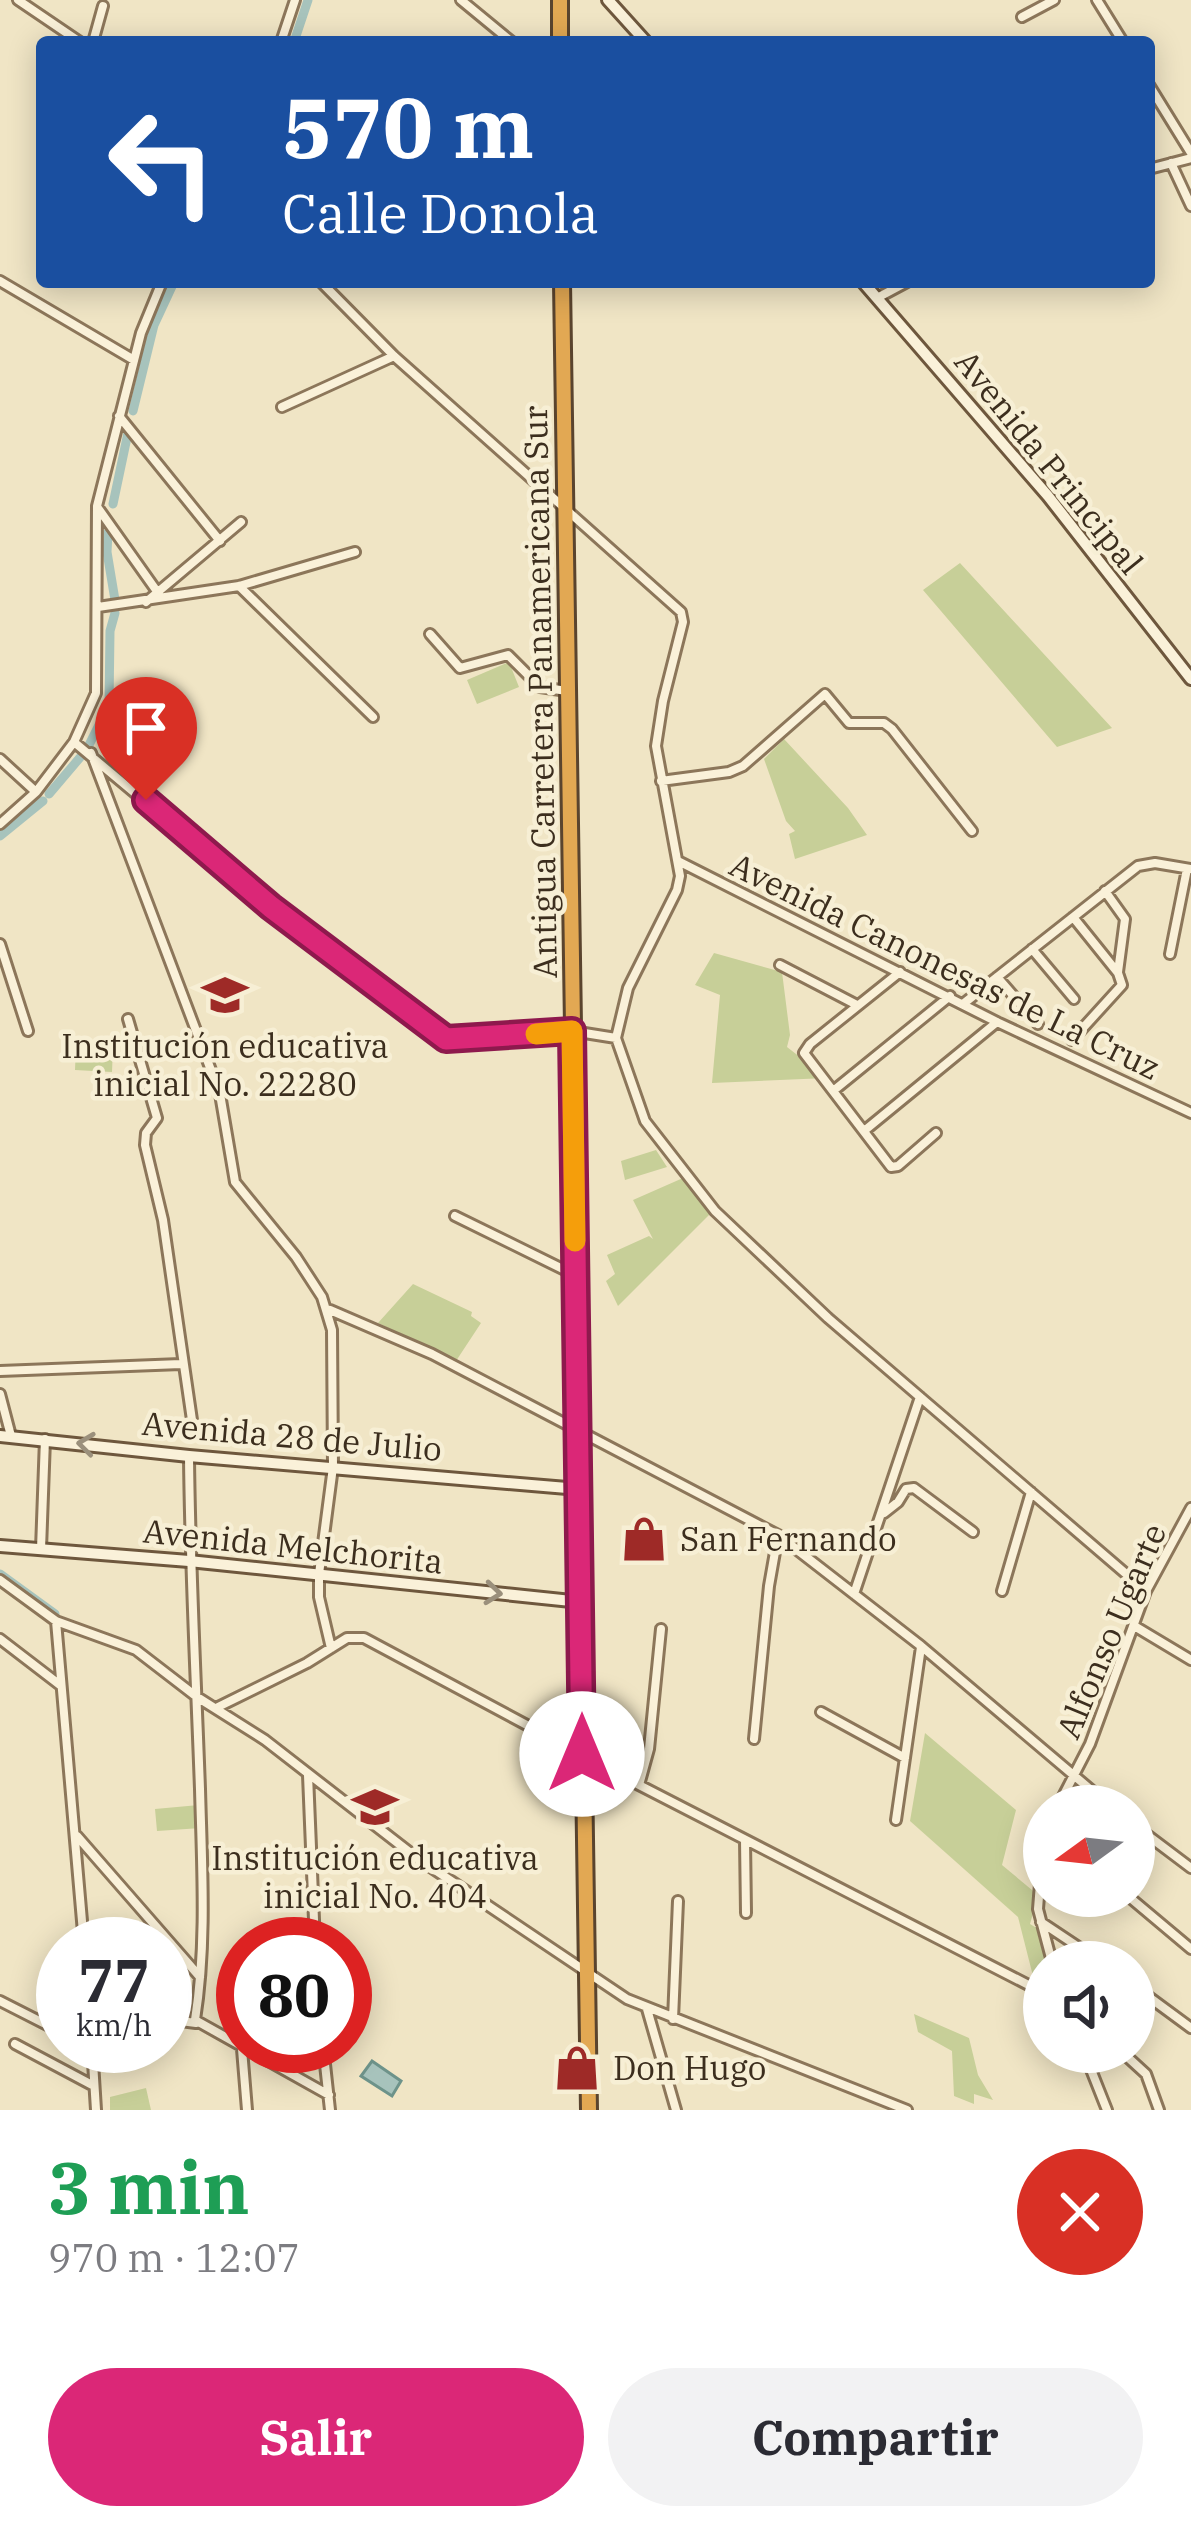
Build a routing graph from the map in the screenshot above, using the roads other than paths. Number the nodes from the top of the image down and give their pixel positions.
1 (18, 0) edge
2 (295, 0) edge
3 (460, 0) edge
4 (560, 0) edge
5 (608, 0) edge
6 (1054, 0) edge
7 (1096, 0) edge
8 (104, 6) dead end
9 (1022, 16) dead end
10 (52, 24) junction
11 (52, 36) edge
12 (71, 36) edge
13 (95, 36) edge
14 (283, 36) edge
15 (505, 36) edge
16 (560, 36) edge
17 (641, 36) edge
18 (1119, 36) edge
19 (1155, 95) edge
20 (1191, 155) edge
21 (1171, 163) junction
22 (1155, 167) edge
23 (1191, 206) edge
24 (0, 280) edge
25 (160, 288) edge
26 (327, 288) edge
27 (562, 288) edge
28 (868, 288) edge
29 (896, 288) edge
30 (877, 298) junction
31 (394, 356) junction
32 (134, 360) junction
33 (282, 407) dead end
34 (119, 416) junction
35 (97, 506) junction
36 (566, 512) junction
37 (241, 522) dead end
38 (220, 541) junction
39 (355, 552) dead end
40 (239, 586) junction
41 (156, 590) junction
42 (146, 602) junction
43 (98, 607) junction
44 (430, 634) dead end
45 (1191, 679) edge
46 (567, 692) junction
47 (373, 717) dead end
48 (74, 742) junction
49 (91, 753) junction
50 (0, 759) edge
51 (662, 781) junction
52 (36, 792) junction
53 (0, 824) edge
54 (972, 831) dead end
55 (677, 860) junction
56 (1189, 869) edge
57 (1106, 891) junction
58 (1072, 917) junction
59 (0, 944) edge
60 (1032, 949) junction
61 (1171, 954) dead end
62 (780, 964) dead end
63 (900, 972) junction
64 (1118, 973) junction
65 (997, 977) junction
66 (950, 996) junction
67 (1074, 999) dead end
68 (963, 1004) junction
69 (857, 1005) junction
70 (128, 1018) dead end
71 (998, 1022) junction
72 (1038, 1024) dead end
73 (28, 1030) dead end
74 (572, 1031) junction
75 (616, 1038) junction
76 (1072, 1040) dead end
77 (833, 1091) junction
78 (1191, 1113) edge
79 (863, 1131) junction
80 (936, 1133) dead end
81 (455, 1216) dead end
82 (575, 1275) junction
83 (328, 1310) junction
84 (181, 1364) junction
85 (0, 1371) edge
86 (0, 1394) edge
87 (920, 1397) junction
88 (193, 1427) dead end
89 (578, 1431) junction
90 (6, 1436) edge
91 (46, 1439) junction
92 (189, 1456) junction
93 (333, 1467) junction
94 (579, 1489) junction
95 (1031, 1492) junction
96 (1191, 1508) edge
97 (883, 1514) junction
98 (973, 1532) dead end
99 (778, 1535) junction
100 (0, 1546) edge
101 (41, 1551) junction
102 (189, 1561) junction
103 (319, 1574) junction
104 (0, 1580) edge
105 (1002, 1591) dead end
106 (1146, 1592) junction
107 (854, 1594) junction
108 (581, 1602) junction
109 (56, 1622) junction
110 (1136, 1627) junction
111 (661, 1629) dead end
112 (0, 1639) edge
113 (921, 1646) junction
114 (332, 1648) junction
115 (1191, 1660) edge
116 (60, 1685) junction
117 (197, 1697) junction
118 (218, 1707) junction
119 (820, 1712) dead end
120 (754, 1739) dead end
121 (582, 1754) junction
122 (905, 1758) junction
123 (1075, 1772) junction
124 (308, 1775) junction
125 (639, 1785) junction
126 (1068, 1785) edge
127 (1088, 1785) edge
128 (896, 1820) dead end
129 (77, 1837) junction
130 (746, 1840) junction
131 (1155, 1841) edge
132 (1191, 1868) edge
133 (678, 1901) dead end
134 (746, 1913) dead end
135 (82, 1917) edge
136 (314, 1917) edge
137 (1040, 1917) edge
138 (1153, 1917) edge
139 (1040, 1921) junction
140 (1046, 1941) edge
141 (1070, 1941) edge
142 (1191, 1949) edge
143 (585, 1970) junction
144 (201, 1978) junction
145 (1023, 1982) edge
146 (0, 2001) edge
147 (1155, 2001) edge
148 (647, 2008) junction
149 (36, 2019) edge
150 (674, 2019) junction
151 (192, 2022) edge
152 (196, 2023) junction
153 (1191, 2028) edge
154 (216, 2034) edge
155 (15, 2044) dead end
156 (93, 2073) edge
157 (244, 2073) edge
158 (288, 2073) edge
159 (326, 2073) edge
160 (1092, 2073) edge
161 (1144, 2073) edge
162 (94, 2086) junction
163 (329, 2095) junction
164 (96, 2110) edge
165 (247, 2110) edge
166 (330, 2110) edge
167 (589, 2110) edge
168 (676, 2110) edge
169 (907, 2110) edge
170 (1106, 2110) edge
171 (1159, 2110) edge

1 - 10 street
2 - 14 street
3 - 15 street
4 - 16 highway
5 - 17 main road
6 - 9 street
7 - 18 street
8 - 13 street
10 - 11 street
10 - 12 street
19 - 20 street
20 - 21 street
21 - 22 street
21 - 23 street
24 - 32 street
25 - 32 street
26 - 31 street
27 - 36 highway, Antigua Carretera Panamericana Sur
28 - 30 main road, Avenida Principal
29 - 30 street
30 - 45 main road, Avenida Principal
31 - 33 street
31 - 36 street
32 - 34 street
34 - 35 street
34 - 38 street
35 - 41 street
35 - 43 street
36 - 46 highway, Antigua Carretera Panamericana Sur
36 - 51 street
37 - 38 street
38 - 41 street
39 - 40 street
40 - 42 street
40 - 47 street
41 - 42 street
42 - 43 street
43 - 48 street
44 - 46 street
46 - 74 highway, Antigua Carretera Panamericana Sur
48 - 49 street
48 - 52 street
49 - 74 street
49 - 83 street
50 - 52 street
51 - 54 street
51 - 55 street
52 - 53 street
55 - 63 street, Avenida Canonesas de La Cruz
55 - 75 street
56 - 57 street
56 - 61 street
57 - 58 street
57 - 64 street
58 - 60 street
58 - 64 street
59 - 73 street
60 - 65 street
60 - 67 street
62 - 69 street
63 - 66 street, Avenida Canonesas de La Cruz
63 - 69 street
64 - 76 street
65 - 68 street
65 - 72 street
66 - 68 street, Avenida Canonesas de La Cruz
66 - 77 street
68 - 71 street, Avenida Canonesas de La Cruz
69 - 77 street
70 - 84 street
71 - 78 street, Avenida Canonesas de La Cruz
71 - 79 street
74 - 75 street
74 - 82 highway, Antigua Carretera Panamericana Sur
75 - 87 street
77 - 79 street
79 - 80 street
81 - 82 street
82 - 89 highway, Antigua Carretera Panamericana Sur
83 - 89 street
83 - 93 street
84 - 85 street
84 - 88 street
86 - 90 street
87 - 95 street
87 - 97 street
89 - 94 highway, Antigua Carretera Panamericana Sur
89 - 99 street
90 - 91 main road, Avenida 28 de Julio
92 -> 91 main road, Avenida 28 de Julio
91 - 101 street
92 - 93 main road, Avenida 28 de Julio
92 - 102 street
93 - 94 main road, Avenida 28 de Julio
93 - 103 street
94 - 108 highway, Antigua Carretera Panamericana Sur
95 - 105 street
95 - 106 street
96 - 106 street, Alfonso Ugarte
97 - 98 street
97 - 107 street
99 - 107 street
99 - 120 street
100 - 101 main road, Avenida Melchorita
101 - 102 main road, Avenida Melchorita
102 - 103 main road, Avenida Melchorita
102 - 117 street
103 -> 108 main road, Avenida Melchorita
103 - 114 street
104 - 109 street
106 - 110 street, Alfonso Ugarte
107 - 113 street
108 - 121 highway, Antigua Carretera Panamericana Sur
109 - 116 street
109 - 117 street
110 - 115 street
110 - 123 street, Alfonso Ugarte
111 - 125 street
112 - 116 street
113 - 122 street
113 - 123 street
114 - 118 street
114 - 121 street
116 - 129 street
117 - 118 street
117 - 144 street
118 - 124 street
119 - 122 street
121 - 125 street
121 - 143 highway, Antigua Carretera Panamericana Sur
122 - 128 street
123 - 126 street, Alfonso Ugarte
123 - 127 street
124 - 136 street
124 - 143 street
125 - 130 street
129 - 135 street
129 - 144 street
130 - 134 street
130 - 145 street
131 - 132 street
133 - 150 street
137 - 139 street
138 - 142 street
139 - 140 street
139 - 141 street
143 - 148 street
143 - 167 highway, Antigua Carretera Panamericana Sur
144 - 152 street
146 - 149 street
147 - 153 street
148 - 150 street
148 - 168 street
150 - 169 street
151 - 152 street
152 - 154 street
155 - 162 street
156 - 162 street
157 - 165 street
158 - 163 street
159 - 163 street
160 - 170 street
161 - 171 street
162 - 164 street
163 - 166 street

